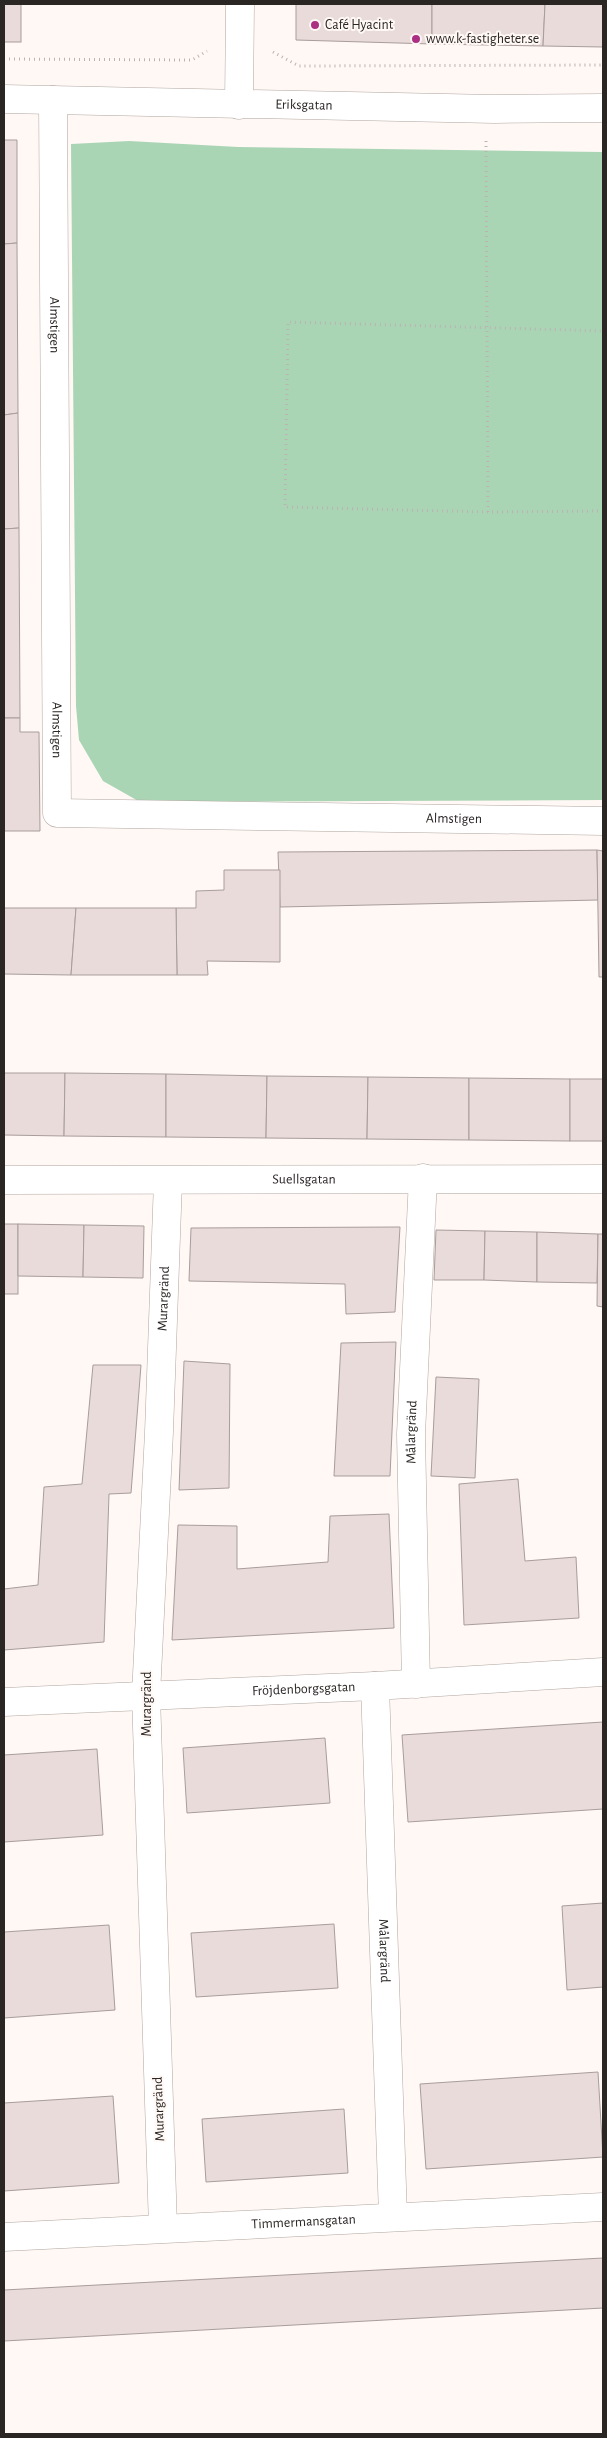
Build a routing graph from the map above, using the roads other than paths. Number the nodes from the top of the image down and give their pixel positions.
1 (240, 4) edge
2 (4, 99) edge
3 (53, 100) junction
4 (239, 104) junction
5 (603, 108) edge
6 (603, 820) edge
7 (423, 1178) junction
8 (603, 1179) edge
9 (4, 1180) edge
10 (168, 1181) junction
11 (603, 1672) edge
12 (416, 1684) junction
13 (374, 1686) junction
14 (146, 1695) junction
15 (4, 1702) edge
16 (603, 2206) edge
17 (393, 2216) junction
18 (163, 2227) junction
19 (4, 2237) edge

1 - 4 street
2 - 3 street, Eriksgatan
3 - 4 street, Eriksgatan
3 - 6 street, Almstigen
4 - 5 street, Eriksgatan
7 - 8 street, Suellsgatan
7 - 10 street, Suellsgatan
7 - 12 street, Målargränd
9 - 10 street, Suellsgatan
10 - 14 street, Murargränd
11 - 12 street, Fröjdenborgsgatan
12 - 13 street, Fröjdenborgsgatan
13 - 14 street, Fröjdenborgsgatan
13 - 17 street, Målargränd
14 - 15 street, Fröjdenborgsgatan
14 - 18 street, Murargränd
16 - 17 street, Timmermansgatan
17 - 18 street, Timmermansgatan
18 - 19 street, Timmermansgatan

